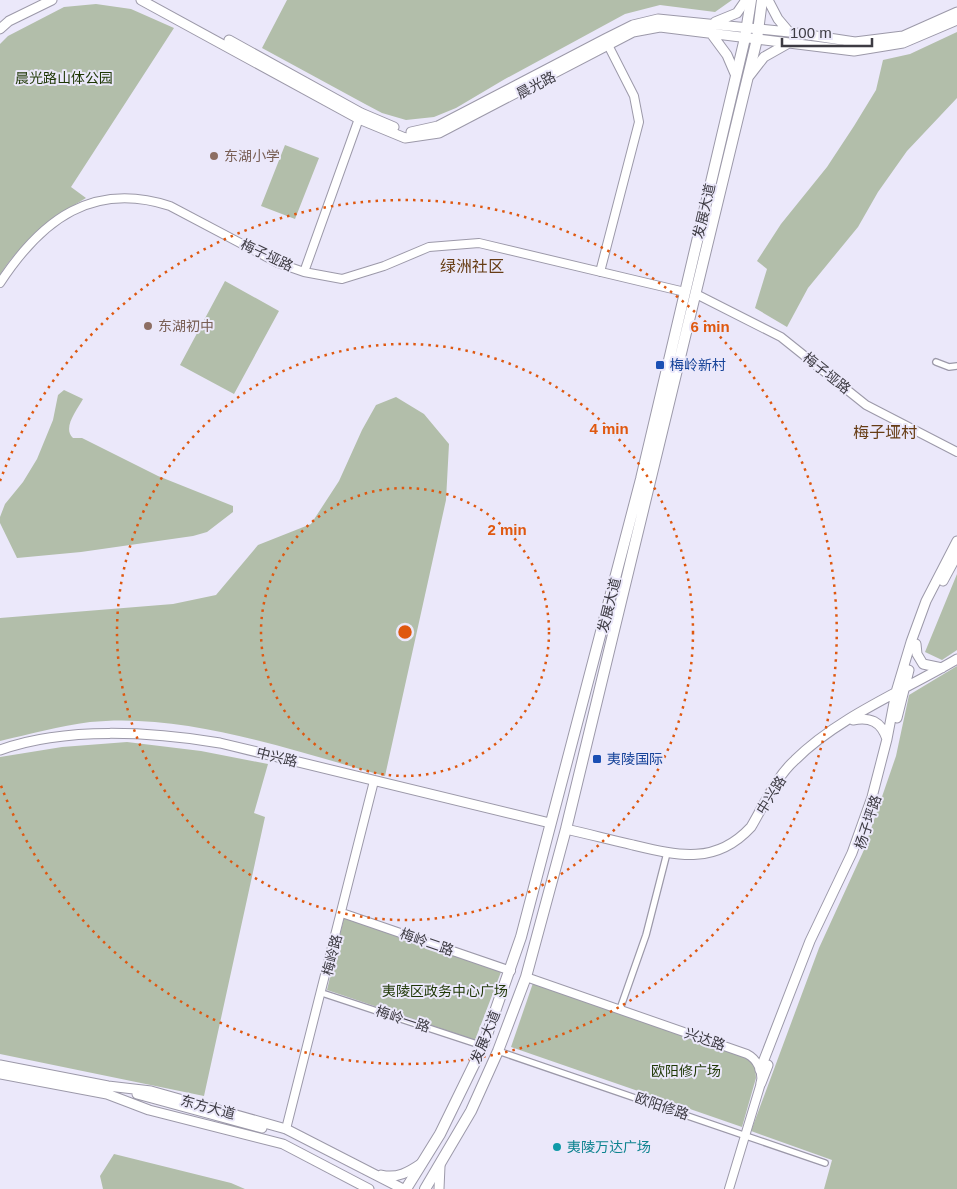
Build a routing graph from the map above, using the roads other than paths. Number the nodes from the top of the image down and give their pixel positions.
1 (39, 0) edge
2 (52, 0) edge
3 (141, 0) edge
4 (153, 0) edge
5 (746, 0) edge
6 (751, 0) edge
7 (762, 0) edge
8 (768, 0) edge
9 (957, 12) edge
10 (957, 20) edge
11 (0, 23) edge
12 (708, 28) junction
13 (0, 29) edge
14 (789, 32) junction
15 (746, 33) junction
16 (758, 34) junction
17 (607, 43) junction
18 (788, 43) junction
19 (736, 76) junction
20 (748, 77) junction
21 (360, 116) junction
22 (304, 272) junction
23 (600, 272) junction
24 (0, 283) edge
25 (685, 292) junction
26 (696, 294) junction
27 (936, 362) dead end
28 (957, 366) edge
29 (957, 452) edge
30 (957, 542) edge
31 (957, 555) edge
32 (916, 644) junction
33 (957, 659) edge
34 (942, 668) junction
35 (900, 690) junction
36 (850, 721) junction
37 (890, 739) junction
38 (0, 750) edge
39 (374, 781) junction
40 (550, 823) junction
41 (566, 829) junction
42 (667, 853) junction
43 (342, 913) junction
44 (511, 971) junction
45 (526, 977) junction
46 (322, 993) junction
47 (620, 1009) junction
48 (483, 1046) junction
49 (498, 1050) junction
50 (0, 1065) edge
51 (760, 1070) junction
52 (0, 1074) edge
53 (761, 1083) junction
54 (107, 1090) junction
55 (286, 1129) junction
56 (745, 1134) junction
57 (426, 1160) junction
58 (825, 1163) dead end
59 (440, 1166) junction
60 (371, 1172) junction
61 (361, 1186) edge
62 (369, 1189) edge
63 (379, 1189) edge
64 (390, 1189) edge
65 (404, 1189) edge
66 (425, 1189) edge
67 (439, 1189) edge
68 (729, 1189) edge

1 - 11 main road
2 - 13 main road
3 - 21 main road, 晨光路
4 - 21 main road, 晨光路
5 - 12 main road
6 - 15 highway, 发展大道
7 - 16 highway, 发展大道
8 - 14 main road
9 - 14 main road, 晨光路
10 - 18 main road, 晨光路
12 - 15 main road, 晨光路
12 - 17 main road, 晨光路
12 - 19 main road
14 - 16 main road, 晨光路
15 - 16 main road, 晨光路
15 - 19 highway, 发展大道
16 - 18 main road, 晨光路
16 - 20 highway, 发展大道
17 - 21 main road, 晨光路
17 - 23 street
18 - 20 main road
19 - 25 highway, 发展大道
20 - 26 highway, 发展大道
21 - 22 street
22 - 23 street, 梅子垭路
22 - 24 street, 梅子垭路
23 - 25 street, 梅子垭路
25 - 40 highway, 发展大道
26 - 29 street, 梅子垭路
26 - 41 highway, 发展大道
27 - 28 street
30 - 35 main road
31 - 32 main road, 杨子坪路
32 - 34 main road
32 - 35 main road, 杨子坪路
33 - 34 main road, 中兴路
34 - 35 main road, 中兴路
35 - 36 main road, 中兴路
35 - 37 main road, 杨子坪路
36 - 37 main road
36 - 42 main road, 中兴路
37 - 51 main road, 杨子坪路
37 - 53 main road, 杨子坪路
38 - 39 main road, 中兴路
39 - 40 main road, 中兴路
39 - 43 street, 梅岭路
40 - 44 highway, 发展大道
41 - 42 main road, 中兴路
41 - 45 highway, 发展大道
42 - 47 street
43 - 44 street, 梅岭二路
43 - 46 street, 梅岭路
44 - 48 highway, 发展大道
45 - 47 street, 兴达路
45 - 49 highway, 发展大道
46 - 48 street, 梅岭一路
46 - 55 street, 梅岭路
47 - 51 street, 兴达路
48 - 57 highway, 发展大道
49 - 56 street, 欧阳修路
49 - 59 highway, 发展大道
50 - 54 main road, 东方大道
51 - 53 street
52 - 54 main road, 东方大道
53 - 56 street
54 - 55 main road, 东方大道
54 - 61 main road, 东方大道
54 - 63 main road
54 - 64 main road
55 - 60 main road, 东方大道
56 - 58 street, 欧阳修路
56 - 68 street
57 - 60 main road
57 - 65 highway, 发展大道
59 - 66 highway, 发展大道
59 - 67 main road
60 - 65 main road, 东方大道
61 - 62 main road, 东方大道

